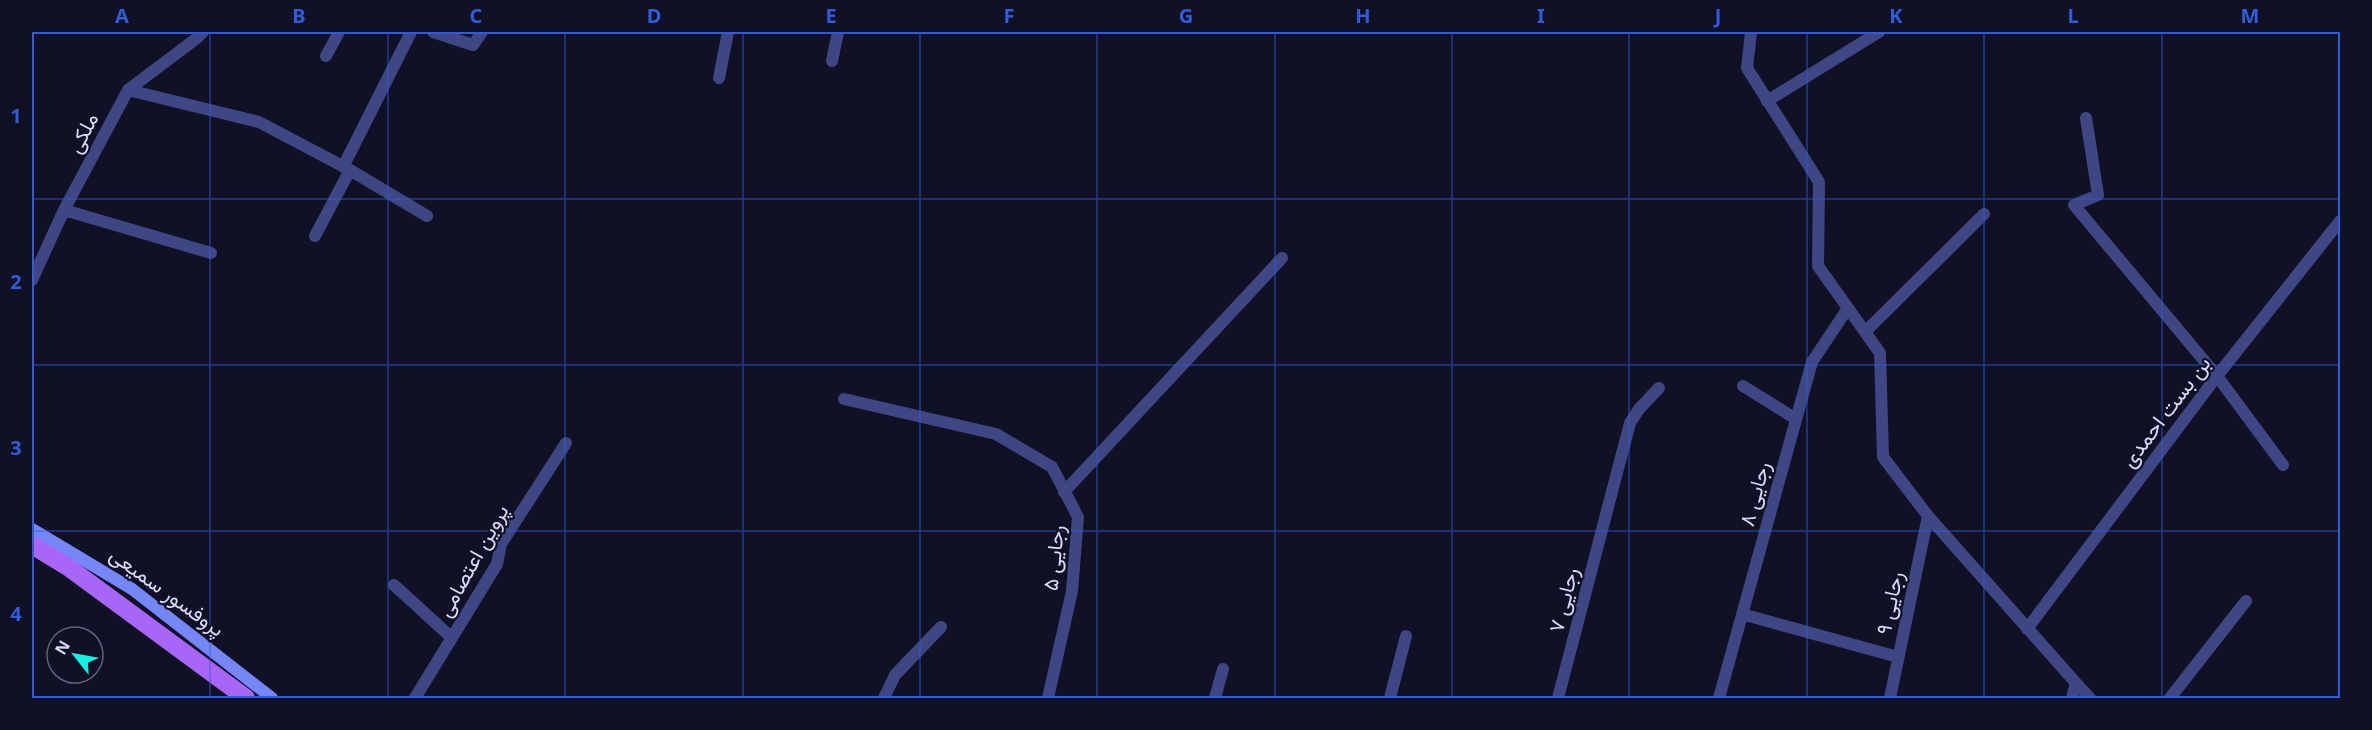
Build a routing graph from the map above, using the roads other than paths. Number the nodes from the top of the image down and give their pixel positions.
1 (203, 32) edge
2 (339, 32) edge
3 (411, 32) edge
4 (475, 32) edge
5 (482, 32) edge
6 (728, 32) edge
7 (838, 32) edge
8 (1751, 32) edge
9 (1879, 32) edge
10 (435, 33) edge
11 (473, 45) junction
12 (326, 56) dead end
13 (832, 61) dead end
14 (719, 78) dead end
15 (128, 90) junction
16 (1767, 101) junction
17 (2086, 118) dead end
18 (346, 169) junction
19 (64, 210) junction
20 (1984, 214) dead end
21 (427, 216) dead end
22 (2340, 221) edge
23 (315, 236) dead end
24 (211, 253) dead end
25 (1282, 258) dead end
26 (32, 279) edge
27 (1848, 308) junction
28 (1865, 332) junction
29 (2217, 376) junction
30 (1743, 386) dead end
31 (1659, 388) dead end
32 (844, 399) dead end
33 (1796, 419) junction
34 (566, 443) dead end
35 (2283, 465) dead end
36 (1064, 492) junction
37 (1928, 516) junction
38 (32, 529) edge
39 (32, 545) edge
40 (394, 585) dead end
41 (2246, 601) dead end
42 (1742, 614) junction
43 (941, 627) dead end
44 (2028, 629) junction
45 (1406, 636) dead end
46 (452, 638) junction
47 (1899, 657) junction
48 (1223, 669) dead end
49 (2076, 683) junction
50 (246, 699) edge
51 (272, 699) edge
52 (415, 699) edge
53 (884, 699) edge
54 (1048, 699) edge
55 (1215, 699) edge
56 (1390, 699) edge
57 (1558, 699) edge
58 (1719, 699) edge
59 (1890, 699) edge
60 (2072, 699) edge
61 (2090, 699) edge
62 (2170, 699) edge

1 - 15 street, ملکی
2 - 12 street
3 - 18 street
4 - 11 street
5 - 11 street
6 - 14 street
7 - 13 street
8 - 16 street
9 - 16 street
10 - 11 street
15 - 18 street
15 - 19 street, ملکی
16 - 27 street
17 - 29 street
18 - 21 street
18 - 23 street
19 - 24 street
19 - 26 street, ملکی
20 - 28 street
22 - 29 street, بن بست احمدی
25 - 36 street
27 - 28 street
27 - 33 street, رجایی ۸
28 - 37 street
29 - 35 street
29 - 44 street, بن بست احمدی
30 - 33 street
31 - 57 street, رجایی ۷
32 - 36 street, رجایی ۵
33 - 42 street, رجایی ۸
34 - 46 street, پروین اعتصامی
36 - 54 street, رجایی ۵
37 - 44 street
37 - 47 street, رجایی ۹
38 - 51 main road, پروفسور سمیعی
39 - 50 main road, پروفسور سمیعی
40 - 46 street
41 - 62 street
42 - 47 street
42 - 58 street, رجایی ۸
43 - 53 street
44 - 49 street
45 - 56 street
46 - 52 street, پروین اعتصامی
47 - 59 street, رجایی ۹
48 - 55 street
49 - 60 street
49 - 61 street

